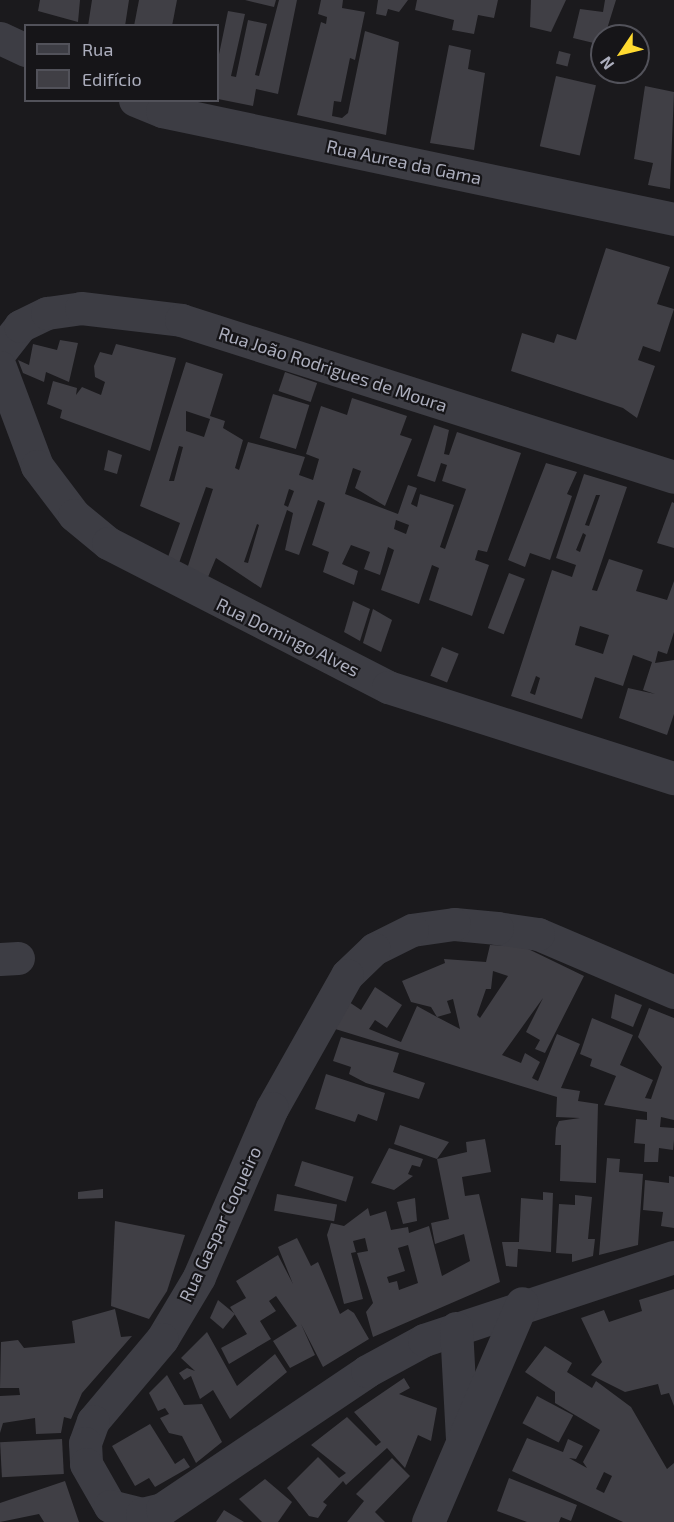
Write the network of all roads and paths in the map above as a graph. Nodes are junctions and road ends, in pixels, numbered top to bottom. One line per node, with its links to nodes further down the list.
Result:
1 (0, 38): 2 (street)
2 (24, 49)
3 (140, 102): 4 (street, Rua Aurea da Gama)
4 (674, 219)
5 (0, 352): 7 (street, Rua João Rodrigues de Moura)
6 (0, 368): 8 (street, Rua Domingo Alves)
7 (674, 477)
8 (674, 778)
9 (674, 992): 14 (street, Rua Gaspar Coqueiro)
10 (674, 1257): 11 (street, Rua Gaspar Coqueiro)
11 (522, 1304): 12 (street, Rua Gaspar Coqueiro); 13 (street)
12 (456, 1328): 13 (street); 14 (street, Rua Gaspar Coqueiro)
13 (462, 1438): 15 (street)
14 (109, 1514)
15 (428, 1522)

